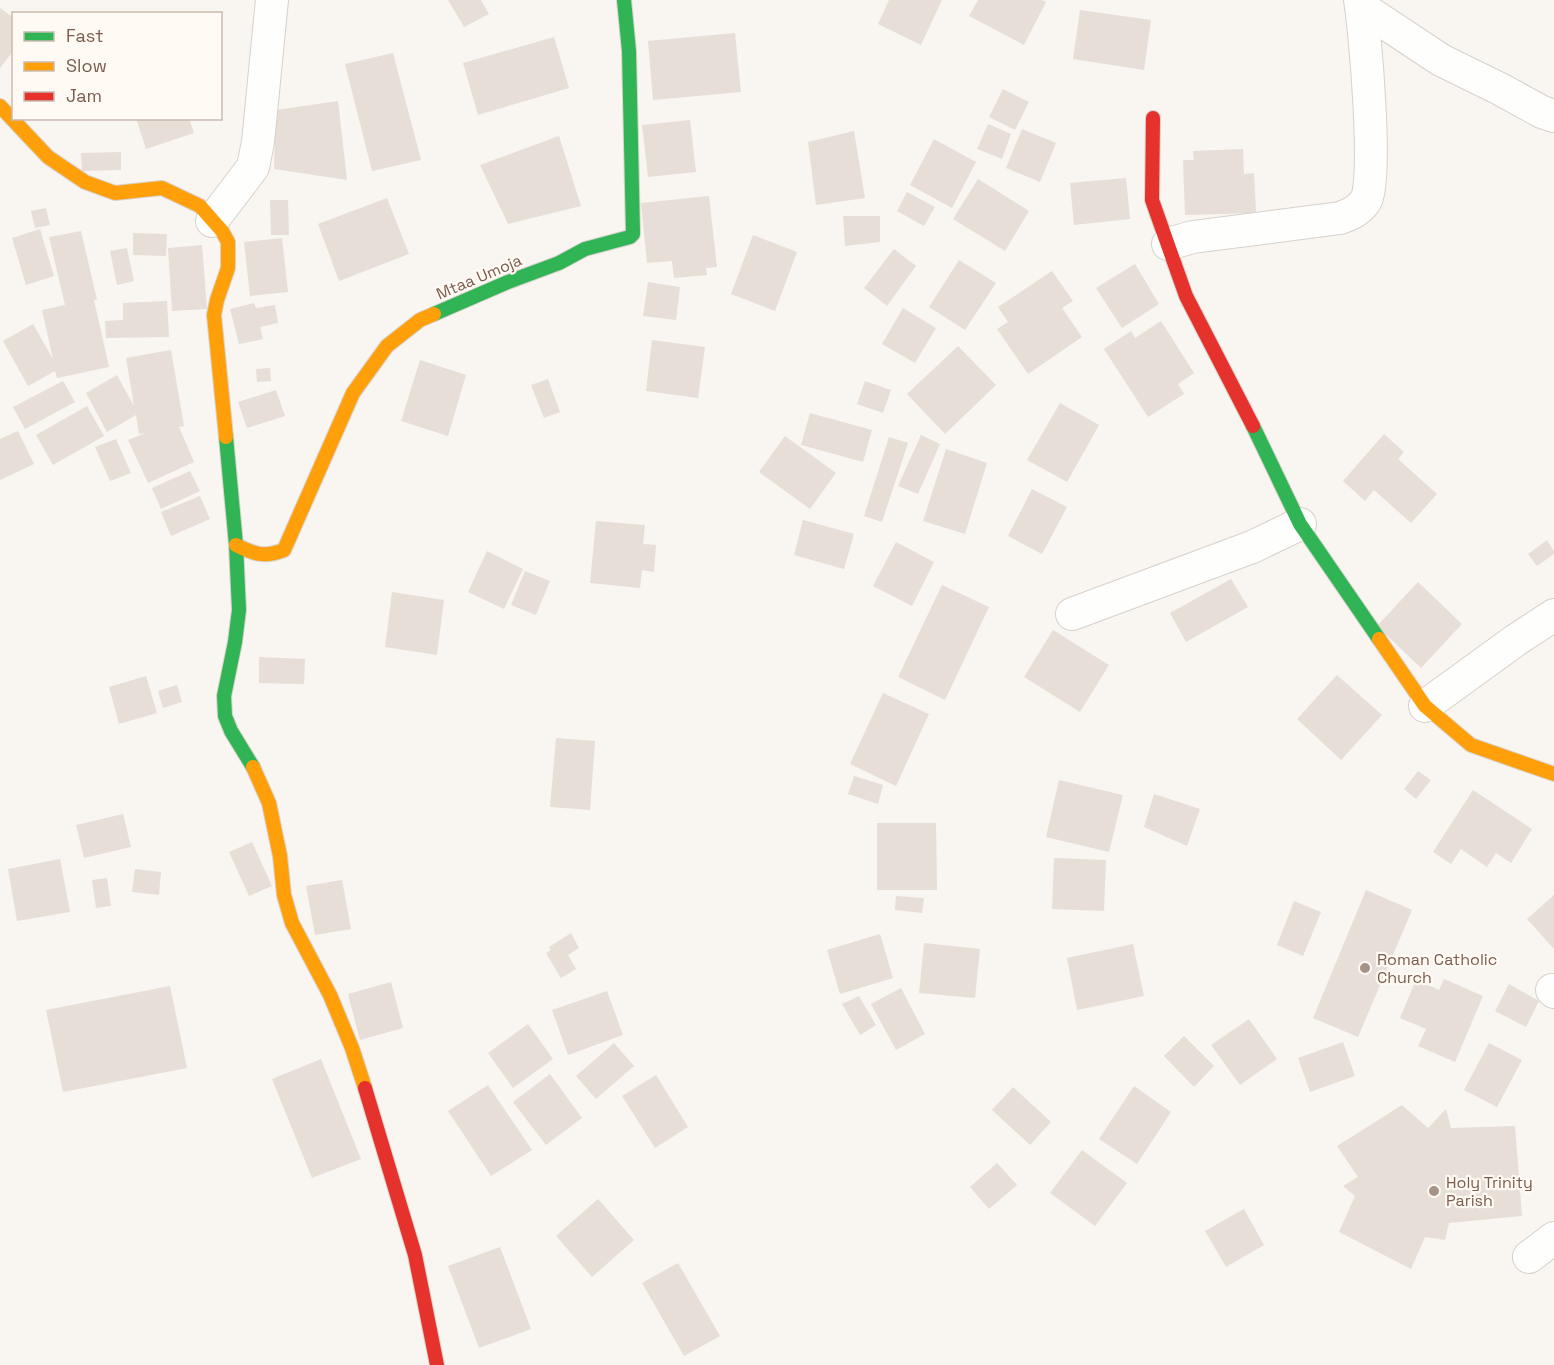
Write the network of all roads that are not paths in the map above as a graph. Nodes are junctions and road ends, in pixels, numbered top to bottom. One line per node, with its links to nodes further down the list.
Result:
1 (272, 0): 9 (street)
2 (624, 0): 12 (street, Mtaa Umoja)
3 (1361, 4): 5 (street); 10 (street)
4 (0, 106): 7 (street)
5 (1554, 116)
6 (1153, 118): 10 (street)
7 (12, 119)
8 (13, 120): 9 (street)
9 (212, 221): 12 (street)
10 (1168, 244): 11 (street)
11 (1300, 524): 13 (street); 15 (street)
12 (236, 545): 19 (street)
13 (1072, 614)
14 (1554, 615): 15 (street)
15 (1425, 706): 16 (street)
16 (1554, 774)
17 (1554, 1238): 18 (street)
18 (1529, 1257)
19 (437, 1365)

